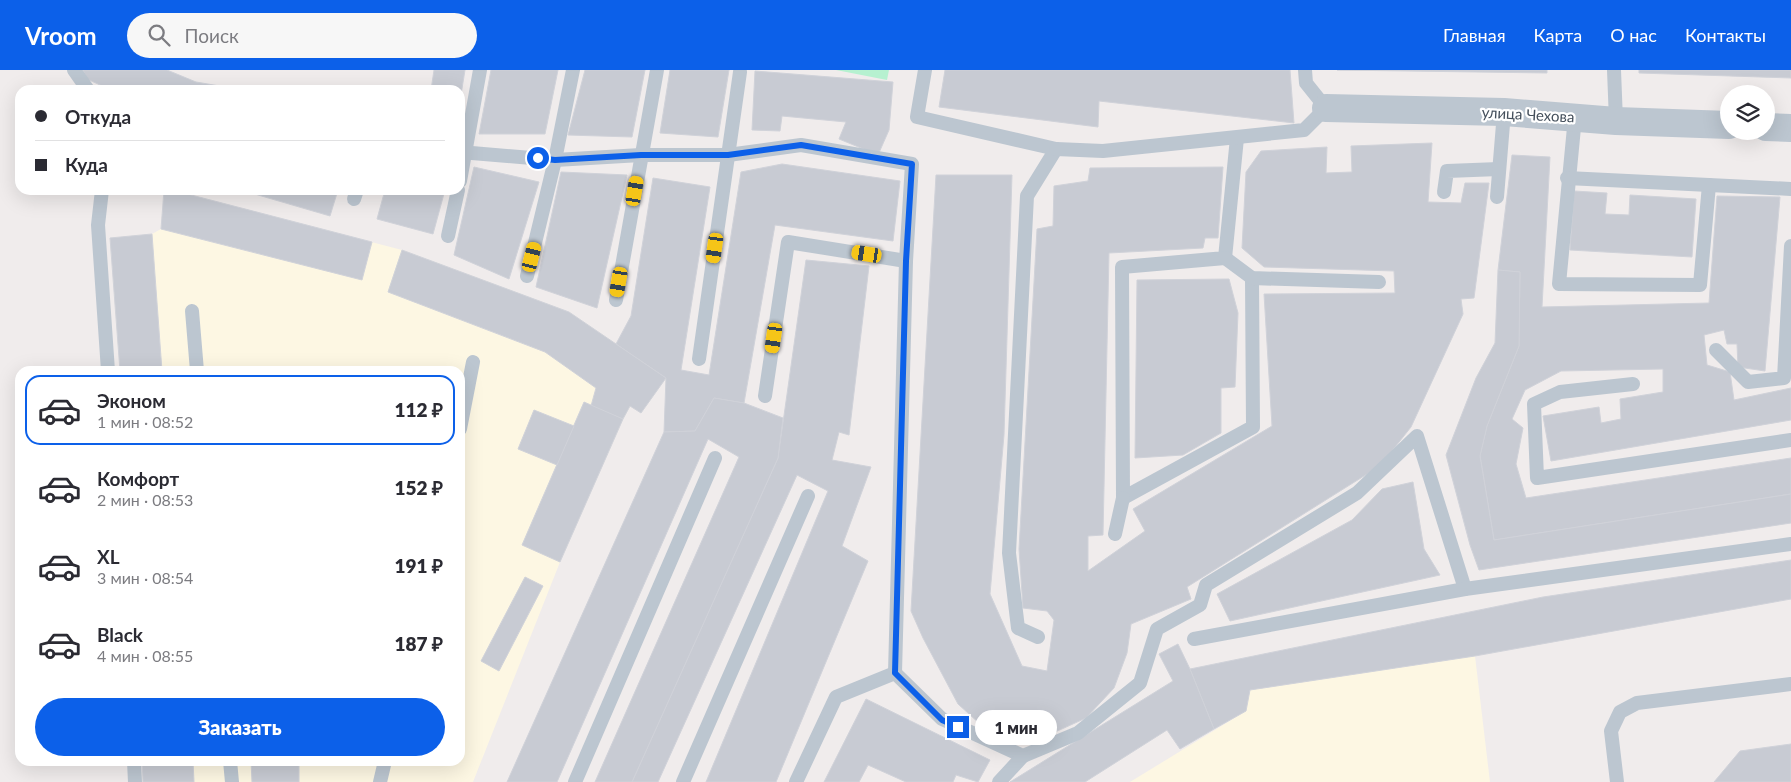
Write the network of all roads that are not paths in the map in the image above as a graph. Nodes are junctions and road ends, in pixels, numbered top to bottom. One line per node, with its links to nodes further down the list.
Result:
1 (74, 70): 9 (lane)
2 (480, 70): 18 (lane)
3 (573, 70): 23 (lane)
4 (657, 70): 21 (lane)
5 (925, 70): 19 (lane)
6 (1305, 70): 10 (lane)
7 (1614, 70): 13 (lane)
8 (740, 72): 22 (lane)
9 (84, 85)
10 (1326, 108): 11 (street, улица Чехова); 17 (lane)
11 (1504, 112): 12 (street, улица Чехова); 24 (lane)
12 (1575, 117): 13 (street, улица Чехова); 25 (lane)
13 (1616, 121): 14 (street, улица Чехова)
14 (1720, 125)
15 (1775, 127): 16 (street)
16 (1791, 128)
17 (1238, 138): 19 (lane); 34 (lane)
18 (465, 142)
19 (1056, 149): 56 (lane)
20 (465, 152): 23 (lane)
21 (641, 155): 22 (lane); 23 (lane); 39 (lane)
22 (728, 155): 35 (lane); 42 (lane)
23 (555, 160): 36 (lane)
24 (1499, 169): 28 (lane); 31 (lane)
25 (1568, 178): 26 (lane); 26 (lane)
26 (1709, 185): 27 (lane)
27 (1791, 189)
28 (1444, 192)
29 (101, 195): 44 (lane)
30 (457, 195): 32 (lane)
31 (1497, 197)
32 (448, 236)
33 (1791, 246): 41 (lane)
34 (1225, 258): 37 (lane); 52 (lane)
35 (906, 261): 47 (lane); 58 (lane)
36 (527, 276)
37 (1252, 278): 38 (lane); 52 (lane)
38 (1379, 282)
39 (616, 300)
40 (192, 311): 45 (lane)
41 (1716, 350)
42 (699, 359)
43 (472, 362): 48 (lane)
44 (108, 366)
45 (197, 366)
46 (1633, 384): 49 (lane)
47 (765, 396)
48 (465, 402)
49 (1791, 440)
50 (715, 458): 67 (lane)
51 (808, 496): 68 (lane)
52 (1123, 498): 53 (lane)
53 (1114, 534)
54 (1791, 544): 55 (lane)
55 (1465, 589): 57 (lane); 60 (lane)
56 (1038, 637)
57 (1194, 639)
58 (895, 673): 60 (lane); 69 (lane)
59 (1791, 684): 71 (lane)
60 (1023, 756): 70 (lane)
61 (134, 766): 64 (lane)
62 (230, 766): 65 (lane)
63 (384, 766): 66 (lane)
64 (135, 782)
65 (232, 782)
66 (380, 782)
67 (575, 782)
68 (683, 782)
69 (796, 782)
70 (999, 782)
71 (1617, 782)

